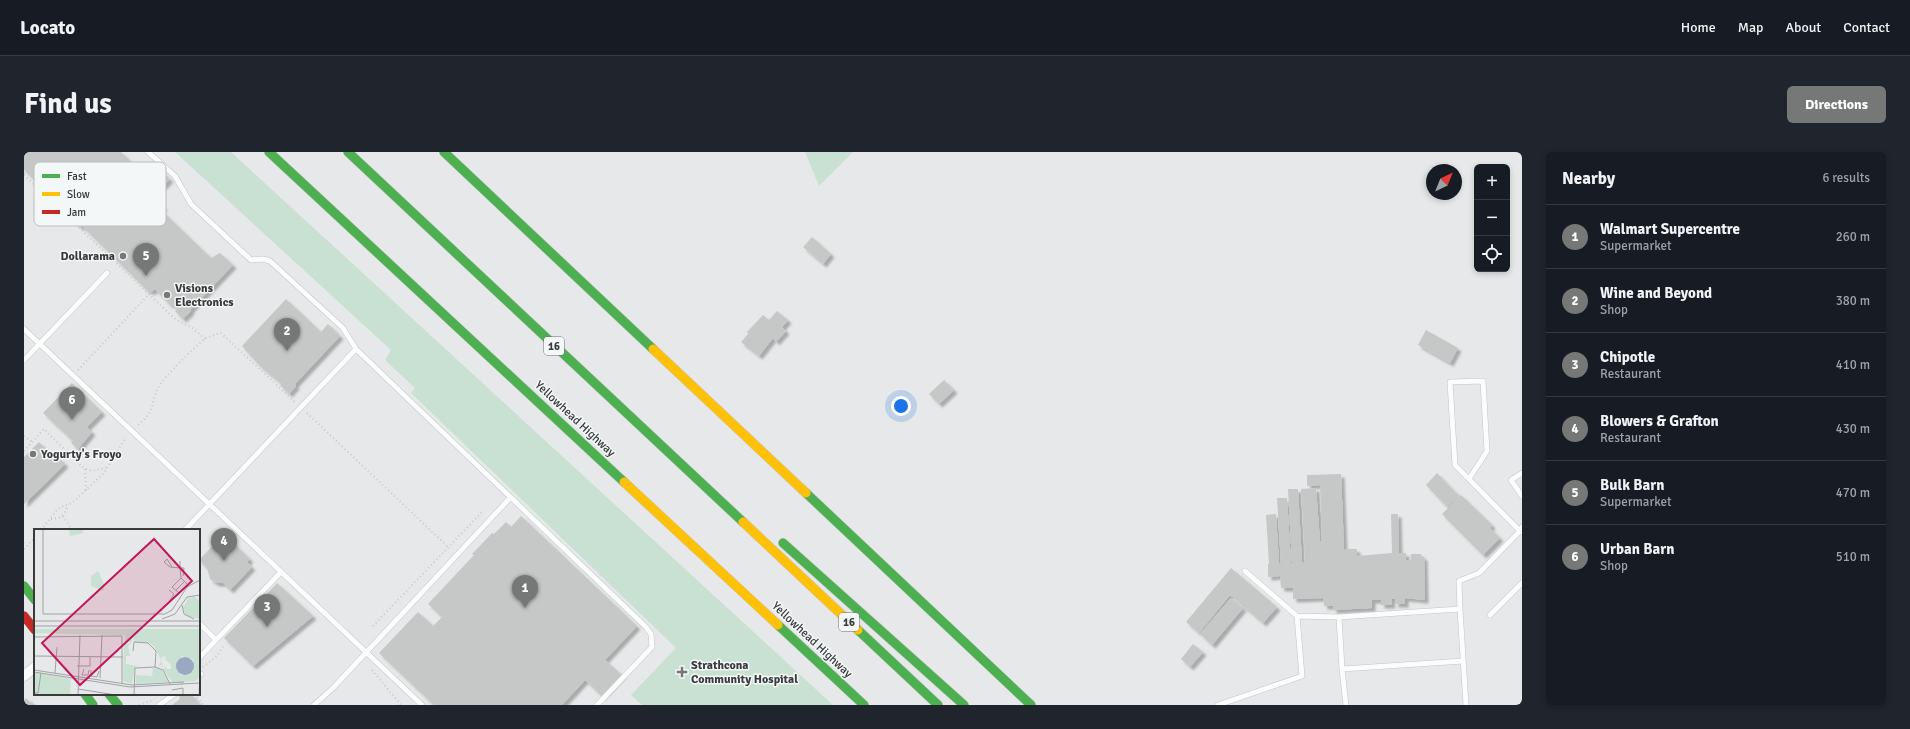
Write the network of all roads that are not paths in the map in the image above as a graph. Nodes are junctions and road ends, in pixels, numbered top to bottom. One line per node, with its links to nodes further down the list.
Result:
1 (148, 152): 5 (lane)
2 (269, 152): 50 (main road, Yellowhead Highway)
3 (348, 152): 12 (main road, 16)
4 (444, 152): 53 (main road)
5 (159, 162)
6 (166, 168): 10 (lane)
7 (107, 273): 9 (lane)
8 (24, 329): 9 (lane)
9 (40, 344): 11 (lane); 18 (lane)
10 (356, 349): 17 (lane); 18 (lane)
11 (24, 360)
12 (601, 390): 13 (main road); 51 (main road, 16)
13 (688, 458)
14 (1522, 473): 16 (lane)
15 (1469, 479): 15 (lane); 20 (lane)
16 (1522, 496)
17 (510, 498): 35 (lane); 49 (lane)
18 (209, 504): 19 (lane); 23 (lane)
19 (186, 529)
20 (1521, 530): 27 (lane)
21 (776, 536): 52 (main road)
22 (1245, 571): 30 (lane)
23 (281, 572): 34 (lane); 35 (lane)
24 (1522, 583): 28 (lane)
25 (24, 586): 26 (main road)
26 (34, 599)
27 (1460, 609): 31 (lane); 37 (lane)
28 (1490, 614)
29 (24, 616): 33 (main road)
30 (1297, 616): 31 (lane); 54 (lane)
31 (1339, 617): 39 (lane)
32 (200, 624): 34 (lane)
33 (34, 629)
34 (216, 640): 36 (lane)
35 (366, 652): 47 (lane); 48 (lane)
36 (200, 657)
37 (1463, 661): 39 (lane); 56 (lane)
38 (34, 668): 40 (street)
39 (1342, 669): 55 (lane)
40 (24, 676)
41 (86, 695): 44 (main road)
42 (110, 695): 45 (main road)
43 (174, 695): 46 (lane)
44 (93, 705)
45 (118, 705)
46 (159, 705)
47 (314, 705)
48 (422, 705)
49 (596, 705)
50 (864, 705)
51 (938, 705)
52 (964, 705)
53 (1032, 705)
54 (1218, 705)
55 (1346, 705)
56 (1466, 705)

